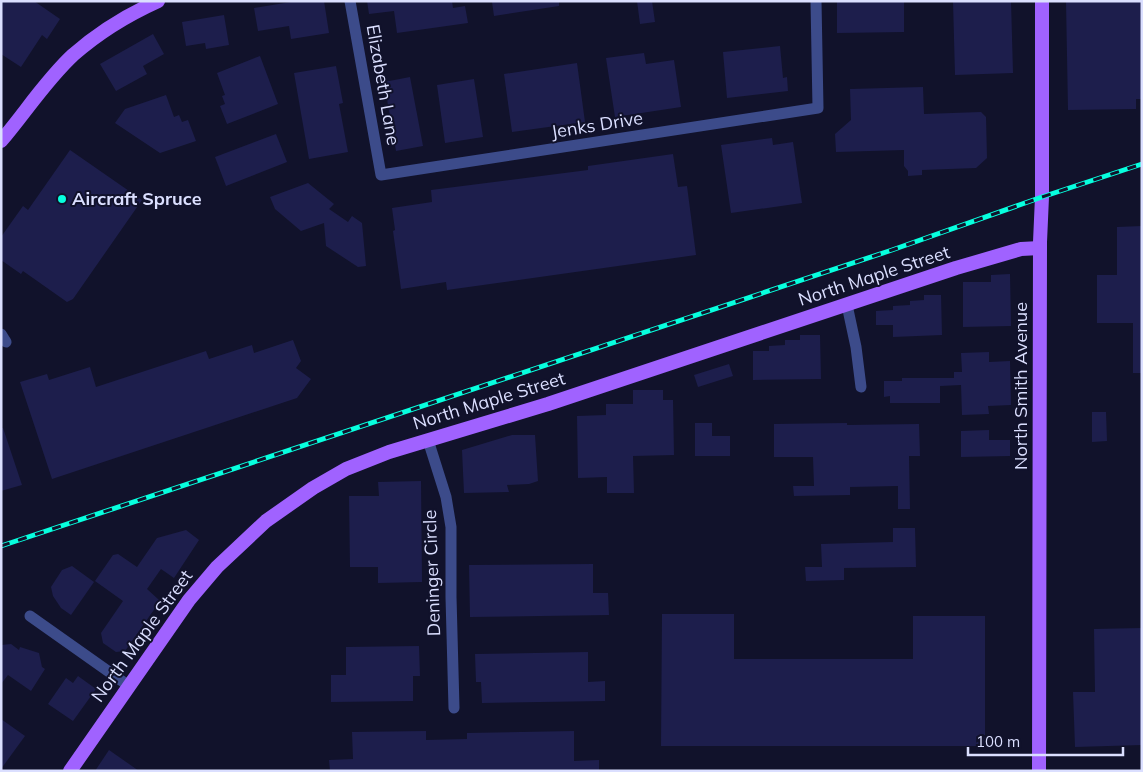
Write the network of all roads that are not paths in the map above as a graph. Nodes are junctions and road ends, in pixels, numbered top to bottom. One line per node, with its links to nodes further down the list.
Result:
1 (158, 1): 5 (main road)
2 (350, 1): 6 (street, Elizabeth Lane)
3 (816, 1): 6 (street, Jenks Drive)
4 (1042, 1): 7 (main road, North Smith Avenue)
5 (1, 141)
6 (381, 175)
7 (1040, 248): 8 (main road, North Maple Street); 15 (main road, North Smith Avenue)
8 (847, 305): 9 (street); 10 (main road, North Maple Street)
9 (861, 387)
10 (428, 440): 12 (main road, North Maple Street); 13 (street, Deninger Circle)
11 (30, 616): 12 (street)
12 (129, 686): 14 (main road, North Maple Street)
13 (454, 708)
14 (70, 771)
15 (1039, 771)

